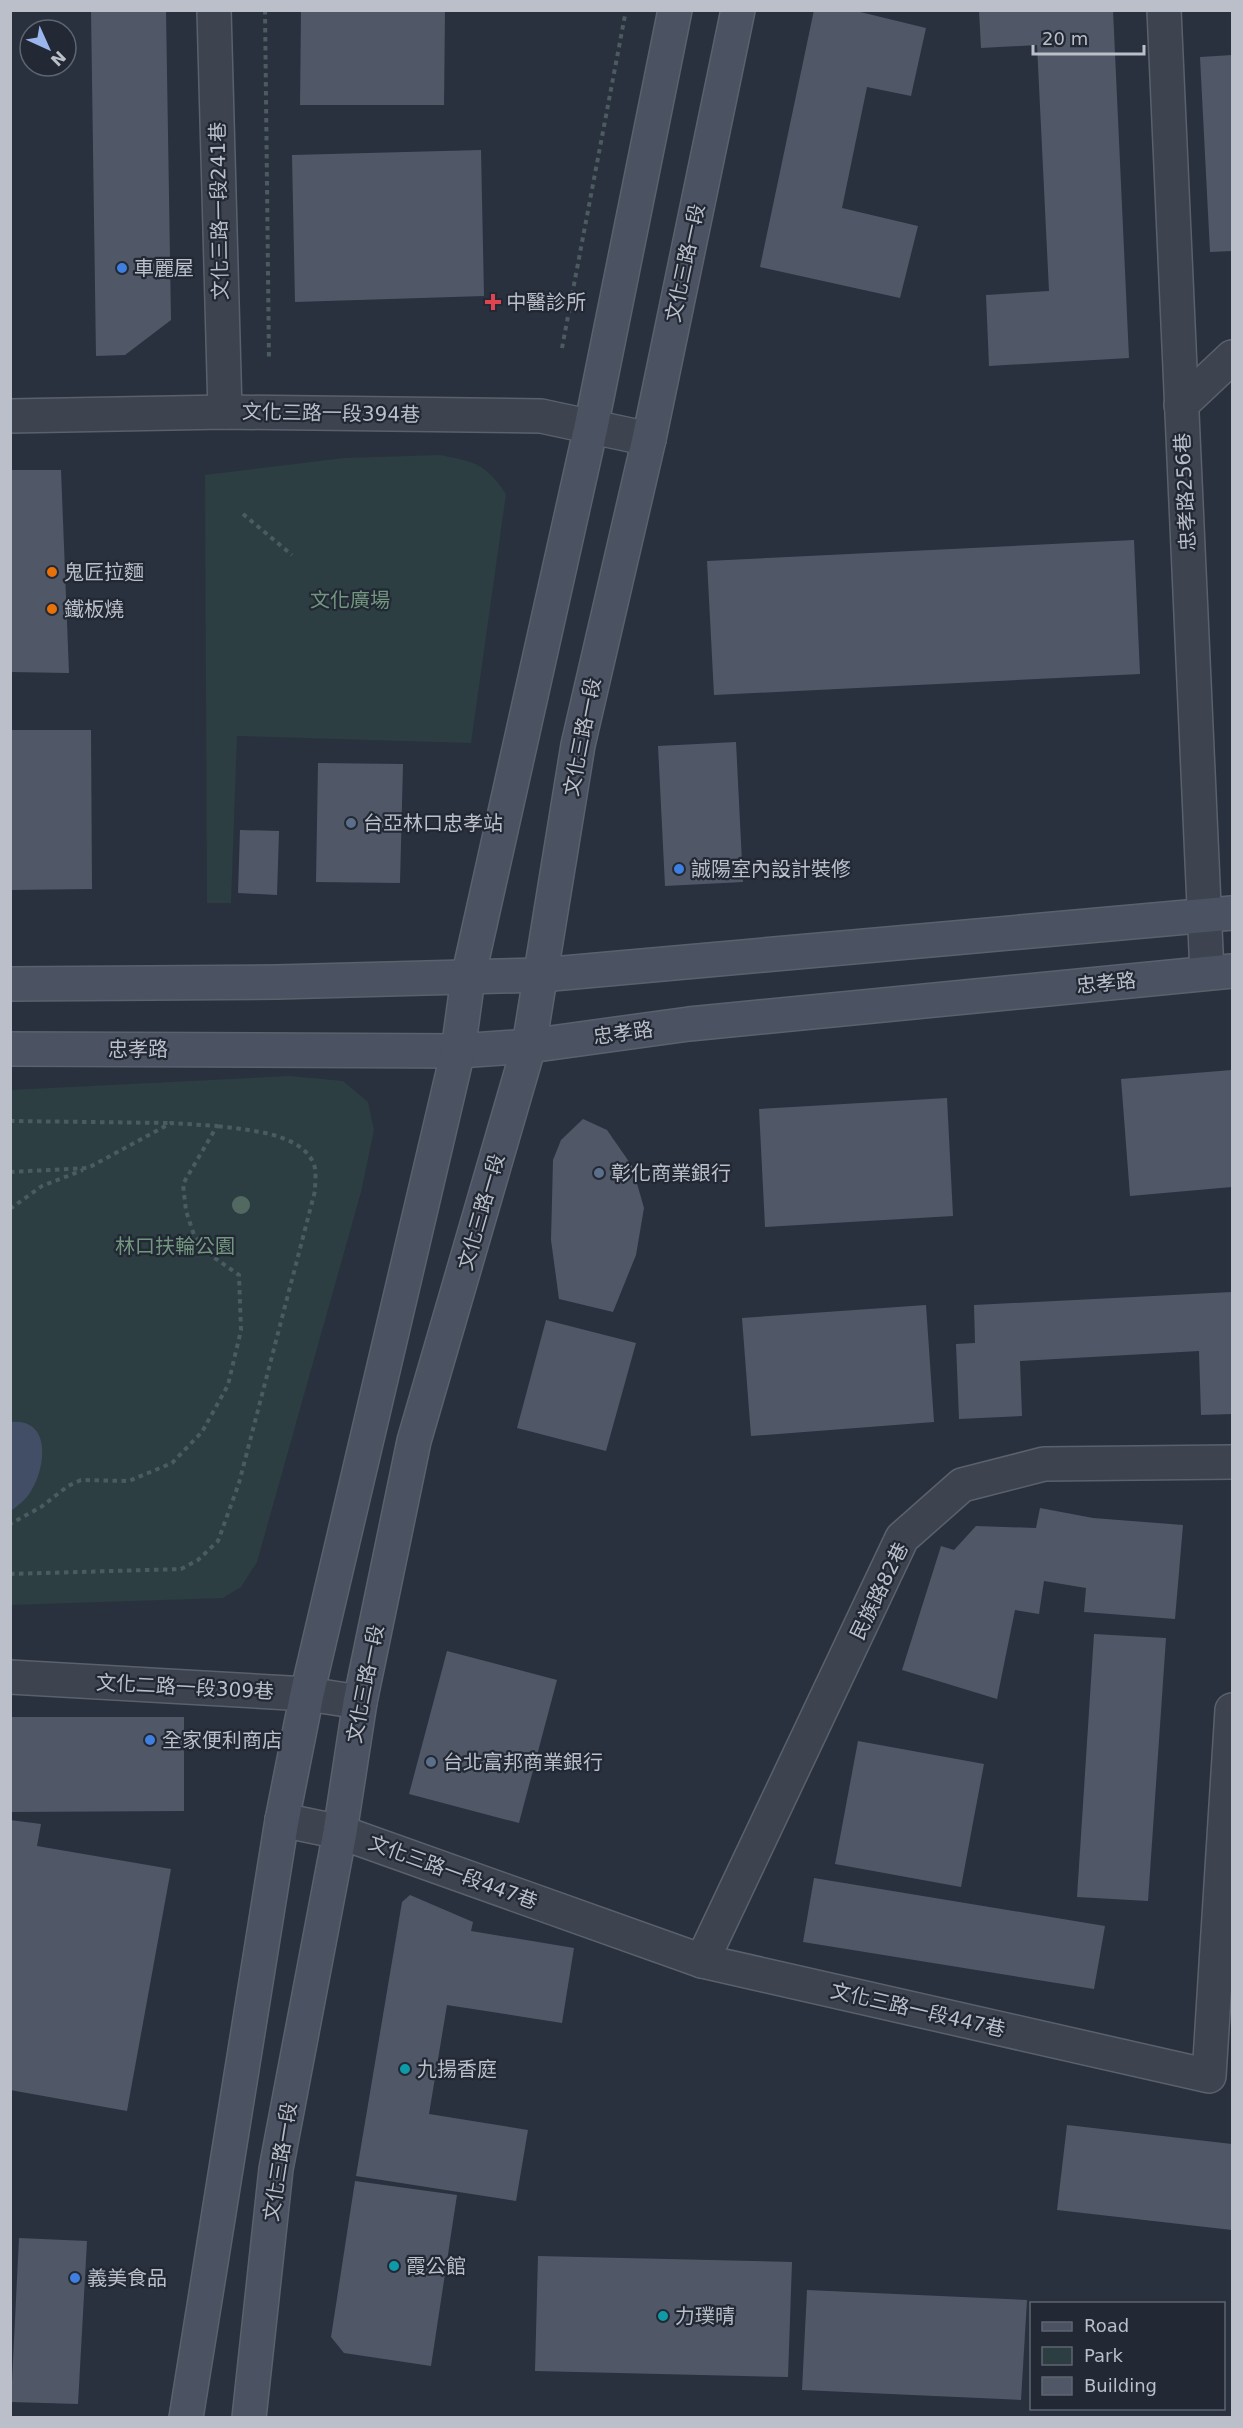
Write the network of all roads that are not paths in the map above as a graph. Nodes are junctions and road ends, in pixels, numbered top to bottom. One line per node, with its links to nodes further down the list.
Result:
1 (214, 10): 7 (street, 文化三路一段241巷)
2 (675, 10): 9 (street)
3 (738, 10): 10 (street, 文化三路一段)
4 (1164, 10): 6 (street, 忠孝路256巷)
5 (1233, 357): 6 (street)
6 (1182, 405): 11 (street, 忠孝路256巷)
7 (225, 412): 8 (street, 文化三路一段394巷); 9 (street, 文化三路一段394巷)
8 (10, 416)
9 (591, 428): 10 (street, 文化三路一段394巷); 14 (street)
10 (649, 439): 13 (street, 文化三路一段)
11 (1218, 913): 12 (street, 忠孝路256巷); 13 (street)
12 (1220, 972): 16 (street, 忠孝路)
13 (541, 975): 14 (street); 16 (street, 文化三路一段)
14 (468, 978): 15 (street); 18 (street)
15 (10, 984)
16 (529, 1046): 18 (street, 忠孝路); 22 (street, 文化三路一段)
17 (10, 1049): 18 (street, 忠孝路)
18 (458, 1051): 21 (street)
19 (1233, 1461): 26 (street, 民族路82巷)
20 (10, 1677): 21 (street, 文化二路一段309巷)
21 (307, 1694): 22 (street, 文化二路一段309巷); 24 (street)
22 (360, 1702): 25 (street, 文化三路一段)
23 (1233, 1710): 26 (street, 文化三路一段447巷)
24 (282, 1820): 25 (street, 文化三路一段447巷); 27 (street)
25 (340, 1832): 26 (street, 文化三路一段447巷); 28 (street, 文化三路一段)
26 (702, 1961)
27 (186, 2418)
28 (249, 2418)

